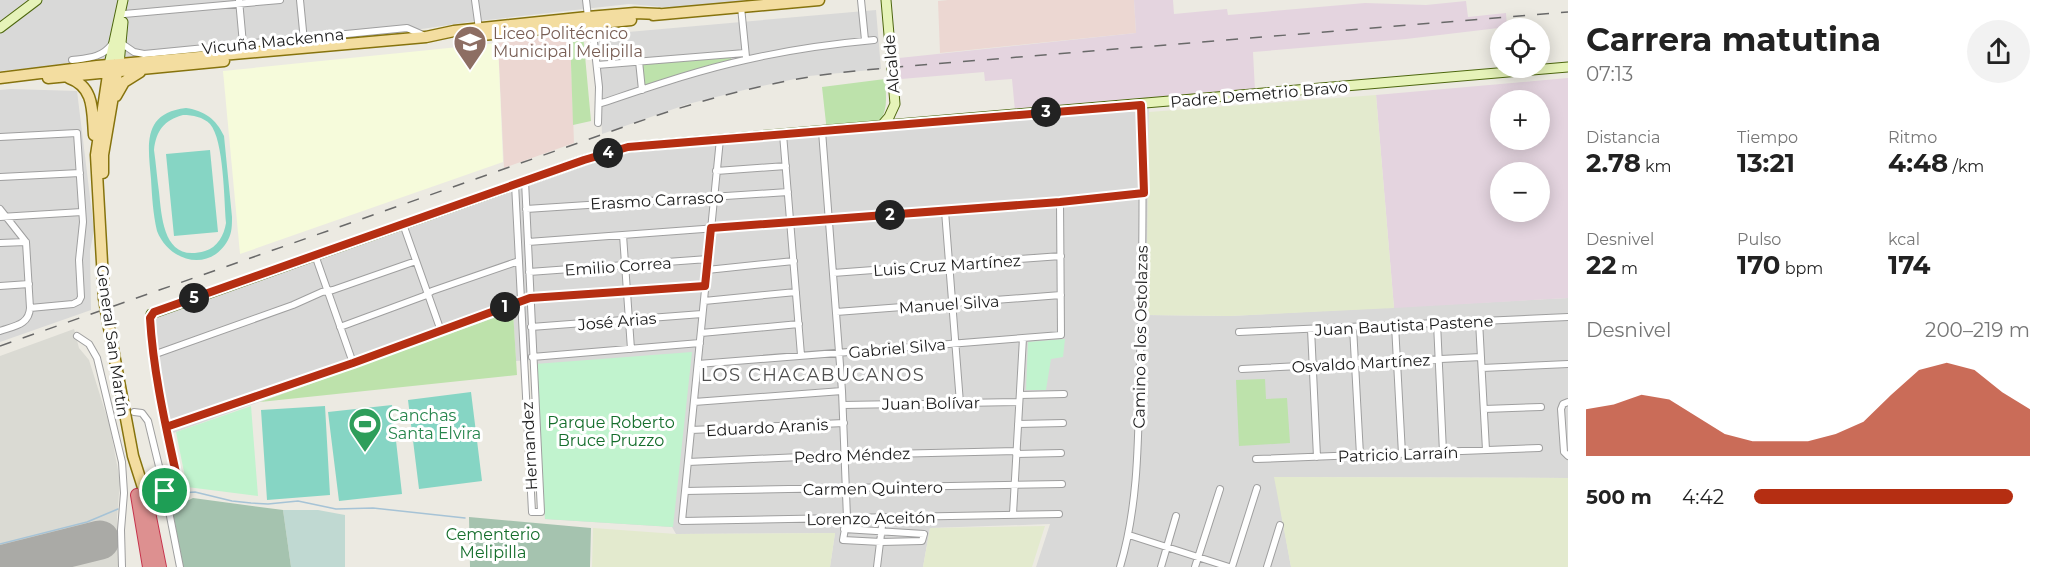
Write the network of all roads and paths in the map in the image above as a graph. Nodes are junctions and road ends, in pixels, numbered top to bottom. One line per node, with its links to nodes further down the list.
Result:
1 (37, 0): 15 (street)
2 (123, 0): 13 (street, General San Martín); 20 (street, General San Martín)
3 (280, 0): 10 (street)
4 (300, 0): 21 (street)
5 (475, 0): 16 (street)
6 (586, 0): 14 (street)
7 (819, 0): 11 (main road, Vicuña Mackenna)
8 (861, 0): 18 (street)
9 (888, 0): 39 (street, Alcalde); 40 (street, Alcalde)
10 (239, 2): 13 (street); 22 (street)
11 (775, 2): 12 (main road, Vicuña Mackenna)
12 (741, 7): 14 (main road, Vicuña Mackenna); 24 (street)
13 (124, 15): 20 (street, General San Martín)
14 (590, 20): 16 (main road, Vicuña Mackenna); 27 (street)
15 (0, 28)
16 (479, 32): 17 (main road, Vicuña Mackenna)
17 (432, 36): 21 (main road, Vicuña Mackenna); 21 (street, Vicuña Mackenna)
18 (865, 40): 19 (street); 24 (street)
19 (873, 40)
20 (117, 42): 22 (street, Vicuña Mackenna); 25 (street); 29 (street, General San Martín)
21 (304, 43): 22 (street, Vicuña Mackenna); 23 (main road, Vicuña Mackenna)
22 (243, 44)
23 (259, 53): 29 (main road, Vicuña Mackenna); 30 (main road, Vicuña Mackenna)
24 (746, 56): 26 (street); 34 (street)
25 (72, 60)
26 (639, 62): 27 (street); 34 (street)
27 (597, 65): 35 (street)
28 (1568, 67): 36 (street, Padre Demetrio Bravo)
29 (113, 69): 30 (main road, Vicuña Mackenna); 31 (main road, Vicuña Mackenna); 32 (main road, Vicuña Mackenna); 37 (main road, General San Martín); 45 (main road, General San Martín)
30 (144, 70): 37 (main road)
31 (66, 77): 33 (main road, Vicuña Mackenna); 45 (main road)
32 (0, 78)
33 (0, 84)
34 (642, 90): 35 (street)
35 (599, 104): 38 (street)
36 (1141, 105): 39 (street, Padre Demetrio Bravo); 53 (street, Camino a los Ostolazas)
37 (111, 111): 63 (main road, General San Martín)
38 (598, 123)
39 (902, 124): 40 (street, Padre Demetrio Bravo)
40 (882, 125): 41 (street, Padre Demetrio Bravo)
41 (822, 131): 42 (street, Padre Demetrio Bravo); 61 (street)
42 (783, 134): 44 (street, Padre Demetrio Bravo); 46 (street)
43 (0, 137): 48 (street)
44 (720, 139): 47 (street); 50 (street, Padre Demetrio Bravo)
45 (96, 155): 63 (main road, General San Martín)
46 (786, 166): 47 (street); 52 (street)
47 (716, 171): 54 (street)
48 (80, 172): 49 (street); 59 (street)
49 (0, 177)
50 (525, 181): 51 (street, Padre Demetrio Bravo); 57 (street, Hernandez)
51 (515, 184): 64 (street, Padre Demetrio Bravo); 74 (street, Hernandez)
52 (788, 192): 54 (street, Erasmo Carrasco); 62 (street)
53 (1144, 193): 55 (street); 178 (street, Camino a los Ostolazas)
54 (714, 196): 57 (street, Erasmo Carrasco); 65 (street)
55 (1060, 202): 58 (street); 71 (street)
56 (0, 209): 60 (street)
57 (526, 209): 67 (street, Hernandez)
58 (945, 211): 61 (street); 76 (street)
59 (82, 212): 60 (street); 93 (street)
60 (3, 217): 69 (street)
61 (829, 220): 62 (street); 80 (street)
62 (790, 223): 65 (street); 75 (street)
63 (100, 224): 169 (main road, General San Martín, bridge)
64 (403, 224): 70 (street, Padre Demetrio Bravo); 73 (street)
65 (711, 228): 66 (street); 72 (street)
66 (623, 235): 67 (street); 77 (street)
67 (528, 242): 79 (street, Hernandez)
68 (0, 243): 69 (street)
69 (26, 243): 81 (street)
70 (315, 255): 84 (street); 95 (street, Padre Demetrio Bravo)
71 (1061, 256): 76 (street, Luis Cruz Martínez); 88 (street)
72 (708, 259): 77 (street, Emilio Correa); 78 (street)
73 (416, 261): 84 (street); 87 (street)
74 (519, 261): 87 (street); 90 (street, Hernandez)
75 (794, 261): 78 (street); 86 (street)
76 (949, 264): 80 (street, Luis Cruz Martínez); 92 (street)
77 (626, 265): 79 (street, Emilio Correa); 85 (street)
78 (707, 270): 83 (street)
79 (529, 272): 89 (street, Hernandez)
80 (833, 273): 94 (street)
81 (28, 284): 82 (street); 93 (street)
82 (0, 286)
83 (705, 286): 85 (street); 91 (street)
84 (328, 291): 103 (street); 117 (street)
85 (627, 292): 89 (street); 98 (street)
86 (796, 292): 91 (street); 101 (street)
87 (428, 294): 103 (street); 107 (street)
88 (1061, 295): 92 (street, Manuel Silva); 112 (street, Gabriel Silva)
89 (530, 298): 90 (street); 104 (street, Hernandez)
90 (521, 301): 107 (street); 119 (street, Hernandez)
91 (704, 301): 96 (street)
92 (952, 303): 94 (street, Manuel Silva); 114 (street)
93 (30, 308): 108 (street)
94 (836, 312): 116 (street)
95 (151, 314): 117 (street)
96 (702, 314): 98 (street, José Arias); 110 (street)
97 (1568, 317): 99 (street, Juan Bautista Pastene)
98 (629, 320): 104 (street, José Arias); 115 (street)
99 (1479, 321): 100 (street, Juan Bautista Pastene); 120 (street)
100 (1437, 323): 102 (street, Juan Bautista Pastene); 121 (street)
101 (799, 324): 110 (street); 118 (street)
102 (1395, 325): 105 (street, Juan Bautista Pastene); 122 (street)
103 (340, 327): 123 (street)
104 (531, 327): 119 (street, Hernandez)
105 (1353, 327): 106 (street, Juan Bautista Pastene); 124 (street)
106 (1311, 329): 109 (street, Juan Bautista Pastene); 127 (street)
107 (441, 331): 123 (street)
108 (0, 332)
109 (1239, 332)
110 (701, 333): 113 (street)
111 (77, 336): 141 (street)
112 (1023, 338): 114 (street, Gabriel Silva); 132 (street)
113 (700, 343): 115 (street); 125 (street)
114 (955, 343): 116 (street, Gabriel Silva); 134 (street)
115 (631, 349): 119 (street)
116 (840, 352): 118 (street, Gabriel Silva); 130 (street)
117 (153, 355): 145 (street)
118 (801, 356): 125 (street, Gabriel Silva)
119 (532, 357)
120 (1481, 357): 121 (street, Osvaldo Martínez); 128 (street)
121 (1439, 359): 122 (street, Osvaldo Martínez); 149 (street)
122 (1397, 361): 124 (street, Osvaldo Martínez); 152 (street)
123 (353, 363): 145 (street)
124 (1355, 363): 127 (street, Osvaldo Martínez); 154 (street)
125 (698, 364): 133 (street)
126 (1568, 364): 128 (street)
127 (1313, 366): 129 (street, Osvaldo Martínez); 156 (street)
128 (1482, 368): 138 (street)
129 (1242, 369)
130 (842, 391): 133 (street); 136 (street)
131 (1064, 394): 132 (street, Juan Bolívar)
132 (1020, 398): 134 (street, Juan Bolívar); 144 (street)
133 (694, 402): 146 (street)
134 (960, 403): 136 (street, Juan Bolívar)
135 (1566, 403): 155 (street)
136 (843, 405): 142 (street)
137 (1541, 407): 138 (street)
138 (1484, 410): 148 (street)
139 (135, 412): 159 (street)
140 (120, 416): 141 (street)
141 (113, 420): 168 (street)
142 (844, 423): 146 (street, Eduardo Aranis); 153 (street)
143 (1063, 423): 144 (street)
144 (1018, 424): 150 (street)
145 (166, 427): 160 (street)
146 (691, 430): 158 (street)
147 (1539, 448): 148 (street, Patricio Larraín)
148 (1486, 450): 149 (street, Patricio Larraín)
149 (1443, 452): 152 (street, Patricio Larraín)
150 (1016, 453): 151 (street, Pedro Méndez); 153 (street, Pedro Méndez); 162 (street)
151 (1062, 453)
152 (1402, 454): 154 (street, Patricio Larraín)
153 (845, 455): 158 (street, Pedro Méndez); 163 (street)
154 (1360, 455): 156 (street, Patricio Larraín)
155 (1567, 455)
156 (1317, 457): 157 (street, Patricio Larraín)
157 (1256, 459)
158 (688, 462): 167 (street)
159 (160, 474): 160 (street); 166 (street)
160 (176, 474): 166 (street)
161 (1062, 484): 162 (street, Carmen Quintero)
162 (1015, 485): 163 (street, Carmen Quintero); 170 (street)
163 (846, 488): 167 (street, Carmen Quintero); 173 (street)
164 (1257, 488): 190 (street)
165 (1220, 489): 181 (street)
166 (165, 491): 169 (street); 185 (street)
167 (685, 491): 173 (street, Lorenzo Aceitón)
168 (124, 493): 169 (street); 182 (street)
169 (142, 496): 183 (highway); 184 (highway)
170 (1013, 514): 171 (street, Lorenzo Aceitón); 174 (street, Lorenzo Aceitón)
171 (1059, 514)
172 (1176, 516): 180 (street)
173 (847, 518): 174 (street, Lorenzo Aceitón); 176 (street)
174 (883, 518): 177 (street)
175 (1280, 525): 191 (street)
176 (844, 529): 177 (street); 179 (street)
177 (882, 533): 179 (street); 179 (street)
178 (1129, 535): 180 (street); 187 (street, Camino a los Ostolazas)
179 (881, 542): 186 (street)
180 (1167, 547): 181 (street); 188 (street)
181 (1198, 557): 189 (street); 190 (street)
182 (122, 567)
183 (148, 567)
184 (162, 567)
185 (180, 567)
186 (877, 567)
187 (1120, 567)
188 (1161, 567)
189 (1195, 567)
190 (1230, 567)
191 (1267, 567)

